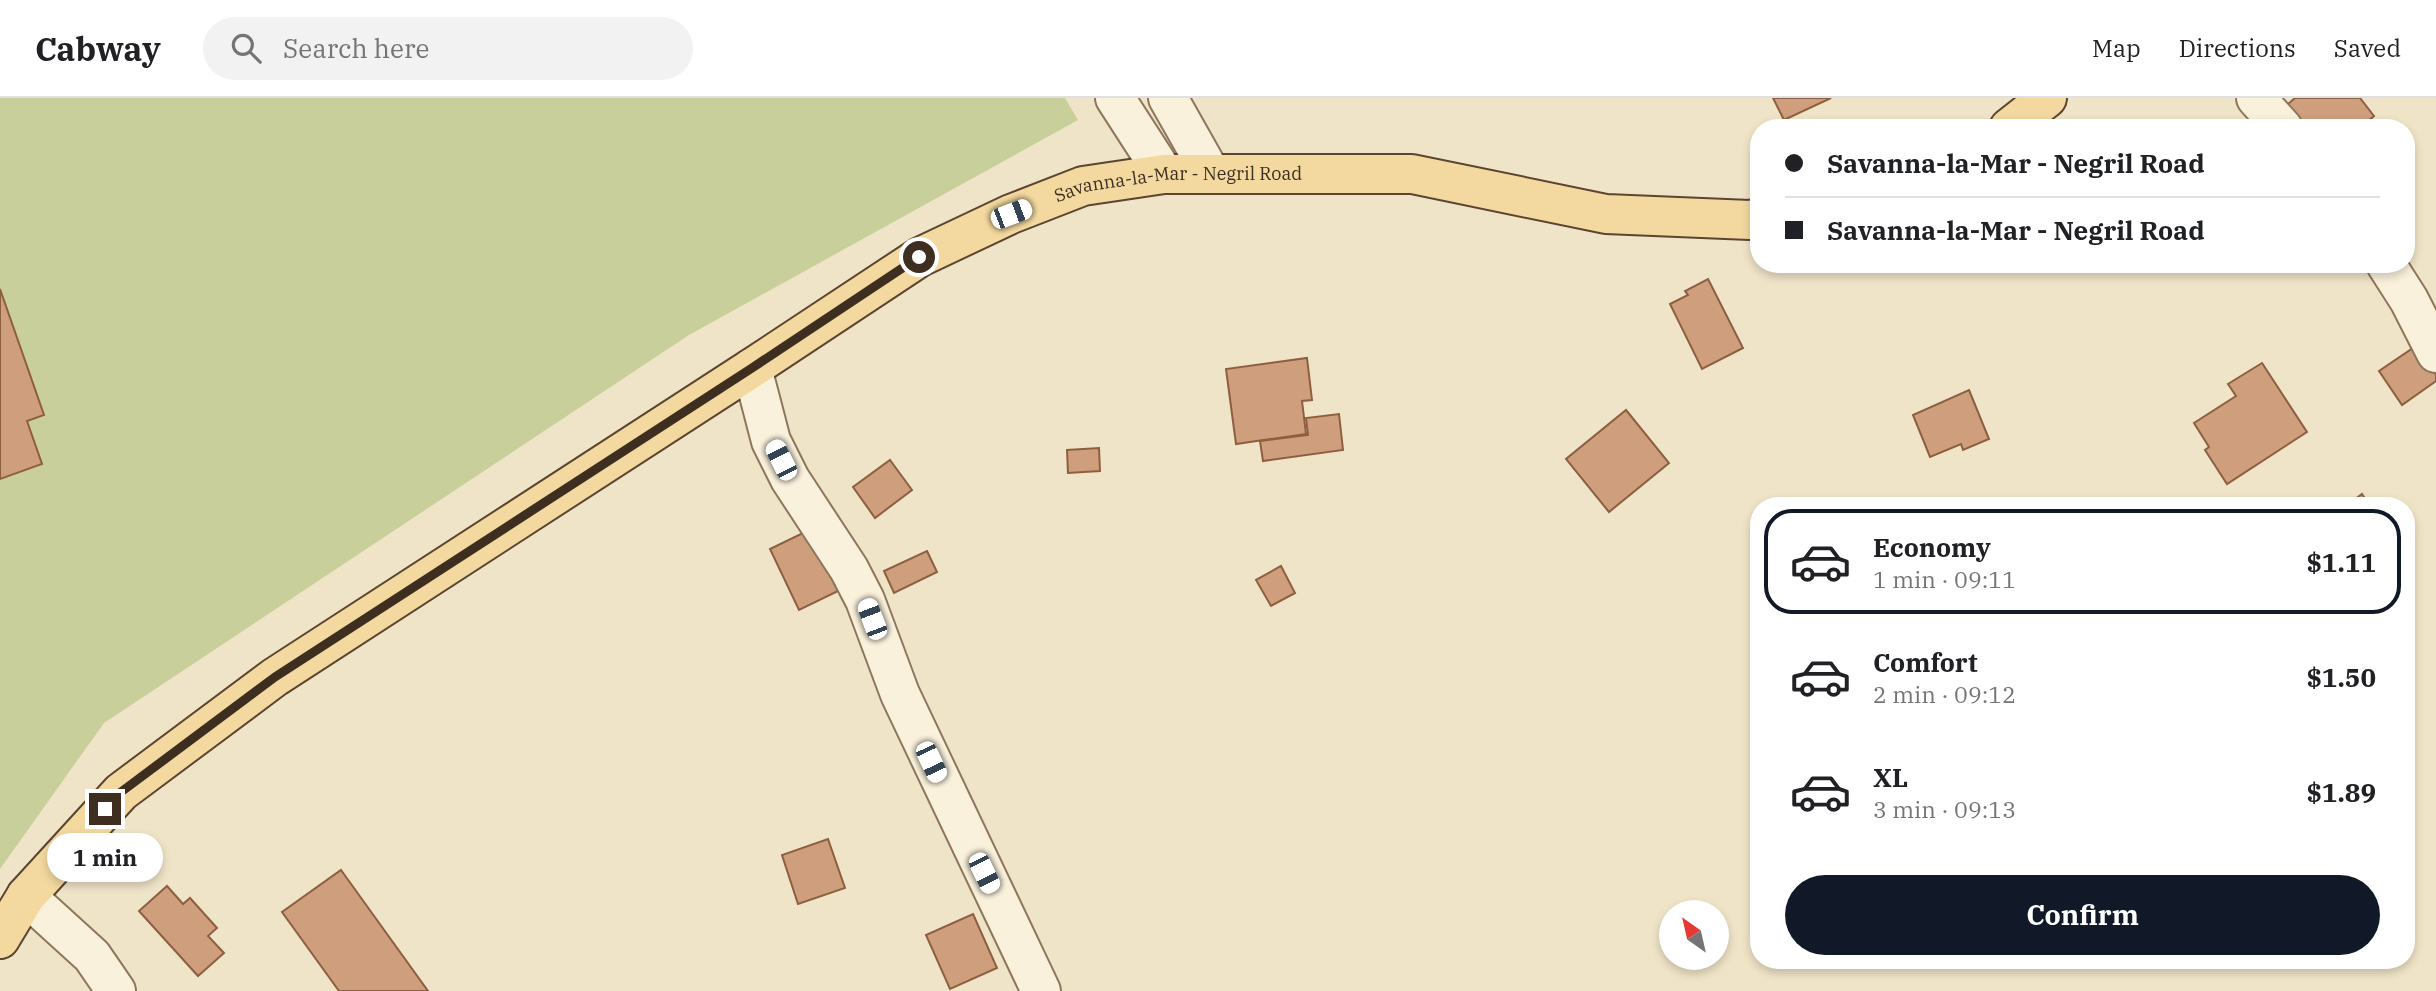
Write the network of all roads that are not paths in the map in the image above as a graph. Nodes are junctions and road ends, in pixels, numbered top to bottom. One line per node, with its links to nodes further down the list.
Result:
1 (1115, 98): 7 (street)
2 (1168, 98): 8 (street)
3 (2046, 98): 5 (main road)
4 (2256, 98): 6 (street)
5 (2021, 119)
6 (2275, 119)
7 (1164, 174): 8 (main road, Savanna-la-Mar - Negril Road); 12 (main road, Savanna-la-Mar - Negril Road)
8 (1210, 174): 9 (main road, Savanna-la-Mar - Negril Road)
9 (1750, 220)
10 (2392, 273): 11 (street)
11 (2436, 353)
12 (752, 368): 13 (main road, Savanna-la-Mar - Negril Road); 16 (street)
13 (26, 896): 14 (main road, Savanna-la-Mar - Negril Road); 15 (street)
14 (0, 939)
15 (116, 991)
16 (1041, 991)

